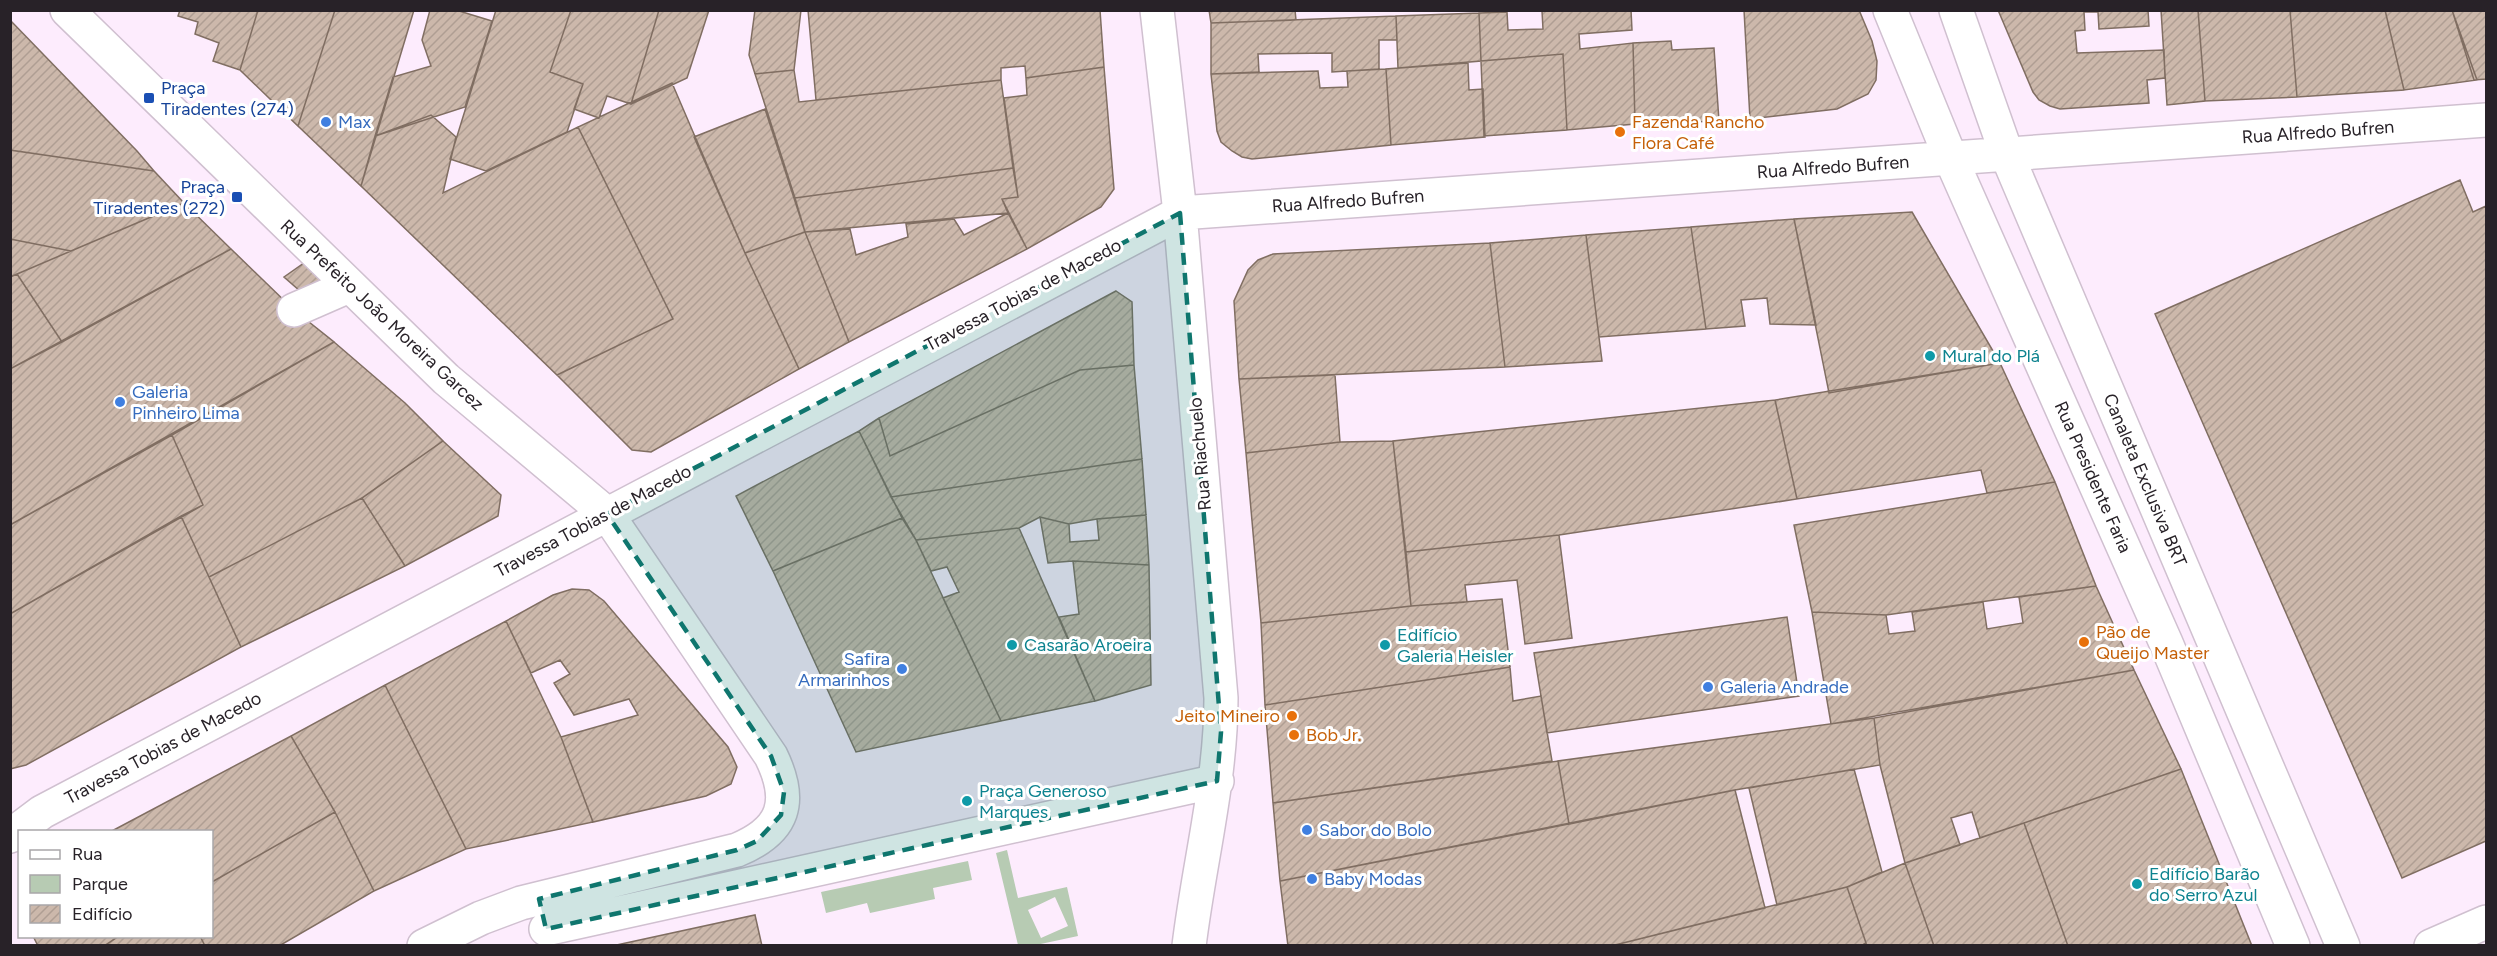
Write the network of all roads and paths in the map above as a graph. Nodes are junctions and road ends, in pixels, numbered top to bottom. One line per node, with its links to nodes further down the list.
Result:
1 (67, 10): 9 (street, Rua Prefeito João Moreira Garcez)
2 (1158, 10): 8 (street, Rua Riachuelo)
3 (1890, 10): 7 (street, Rua Presidente Faria)
4 (1956, 10): 6 (street, Canaleta Exclusiva BRT)
5 (2487, 120): 6 (street, Rua Alfredo Bufren)
6 (2007, 155): 7 (street, Rua Alfredo Bufren); 21 (street, Canaleta Exclusiva BRT)
7 (1951, 159): 8 (street, Rua Alfredo Bufren); 20 (street, Rua Presidente Faria)
8 (1180, 213): 11 (street, Travessa Tobias de Macedo); 12 (street, Rua Riachuelo)
9 (349, 286): 10 (street); 11 (street, Rua Prefeito João Moreira Garcez)
10 (294, 310)
11 (607, 514): 13 (street, Travessa Tobias de Macedo); 16 (street, Rua Prefeito João Moreira Garcez)
12 (1217, 781): 14 (street, Rua Riachuelo); 16 (street)
13 (10, 836)
14 (1195, 897): 18 (street, Rua Riachuelo); 19 (street, Rua Riachuelo)
15 (2487, 922): 22 (street)
16 (545, 925): 17 (street)
17 (424, 945)
18 (1189, 945)
19 (1207, 945)
20 (2293, 945)
21 (2343, 945)
22 (2431, 945)

